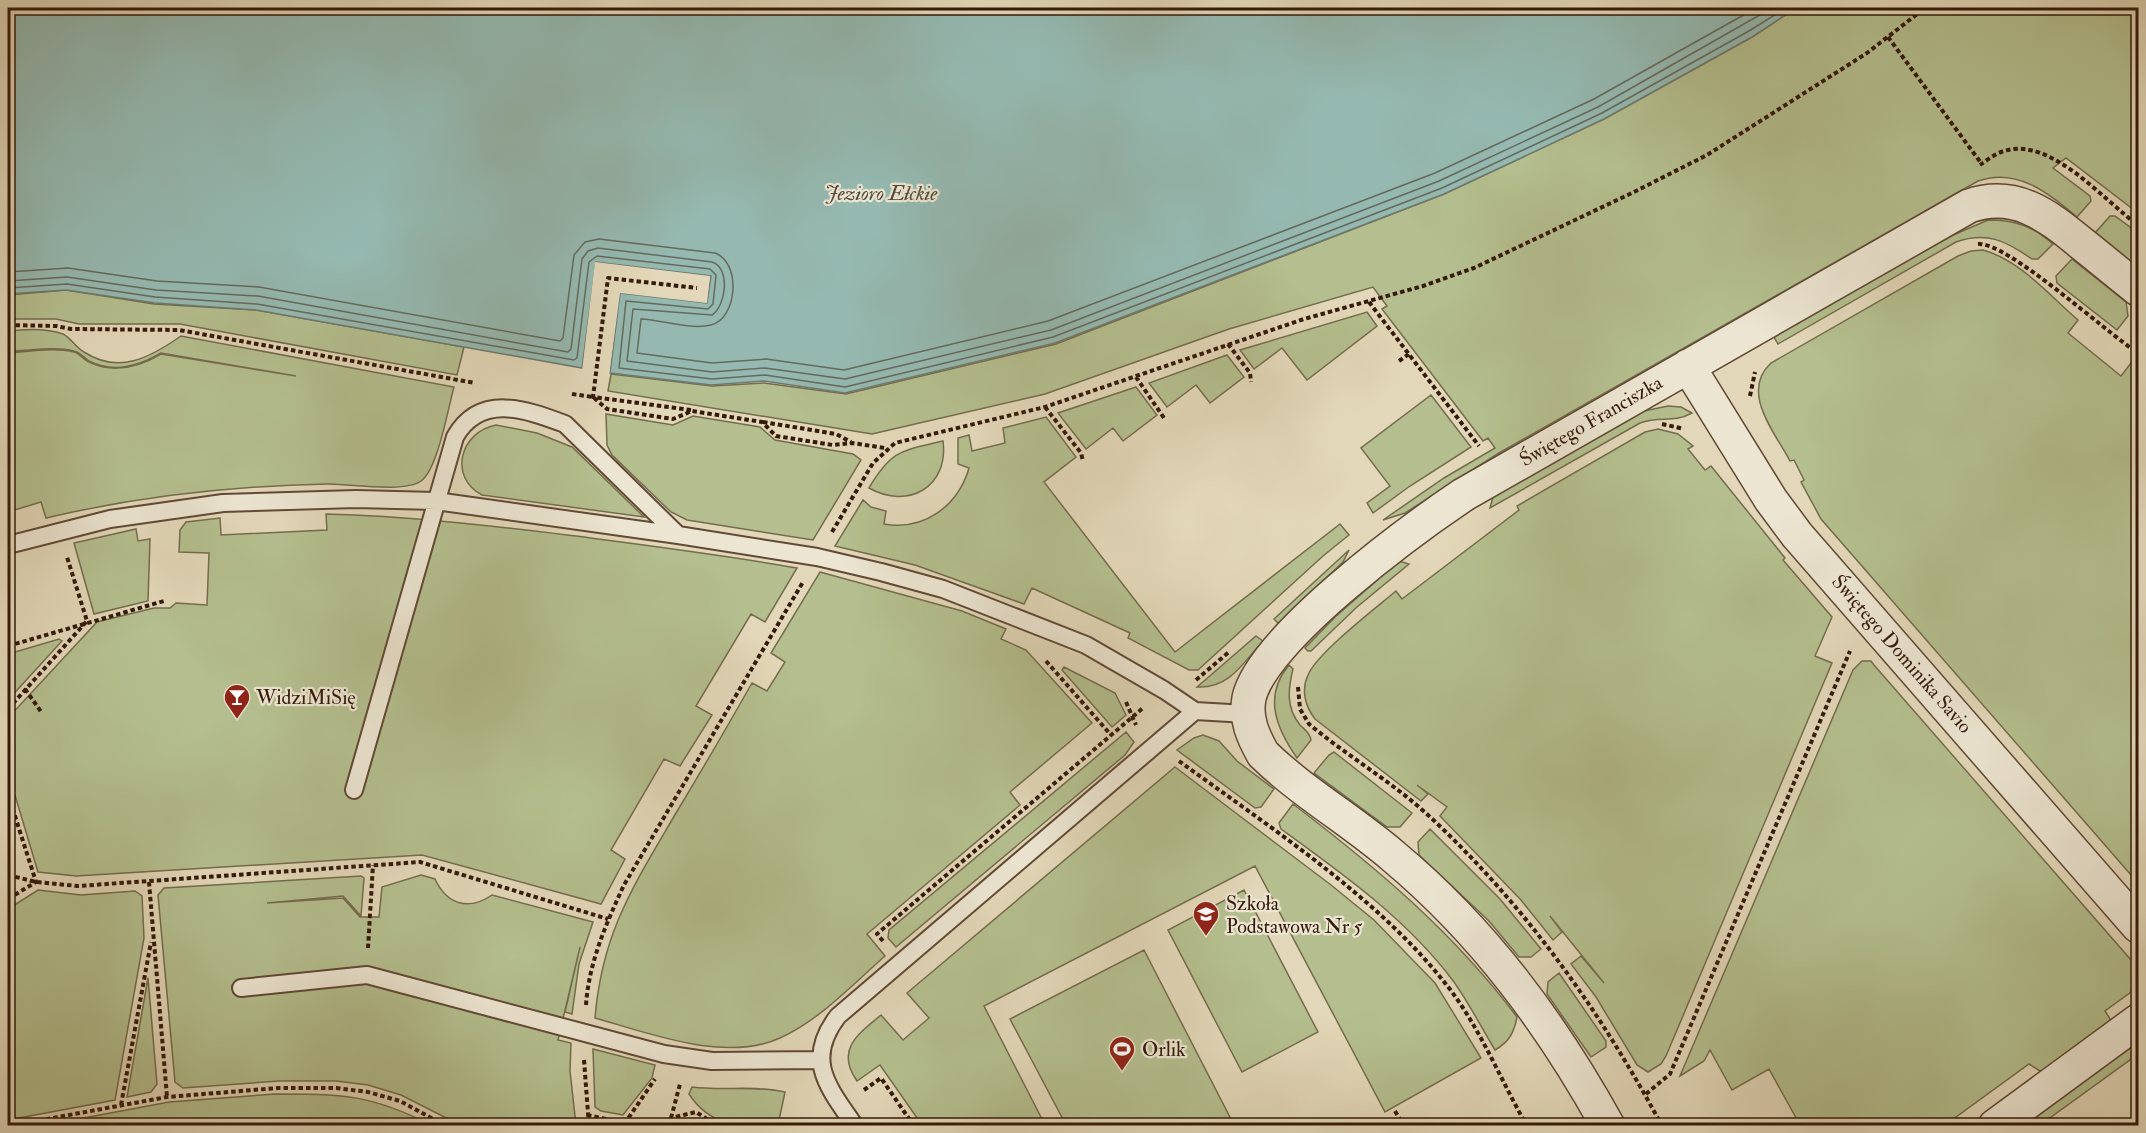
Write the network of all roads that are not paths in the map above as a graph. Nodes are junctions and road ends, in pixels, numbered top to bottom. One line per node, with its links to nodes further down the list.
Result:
1 (2139, 290): 2 (street, Świętego Franciszka)
2 (1688, 366): 7 (street, Świętego Franciszka); 9 (street, Świętego Dominika Savio)
3 (436, 501): 4 (lane); 4 (lane); 5 (lane); 8 (lane)
4 (678, 535): 6 (lane)
5 (8, 545)
6 (1195, 711): 7 (lane); 12 (lane)
7 (1247, 714): 14 (street)
8 (354, 790)
9 (2139, 926)
10 (241, 988): 12 (lane)
11 (2139, 1021): 15 (street)
12 (821, 1060): 13 (lane)
13 (855, 1125)
14 (1608, 1125)
15 (1995, 1125)

